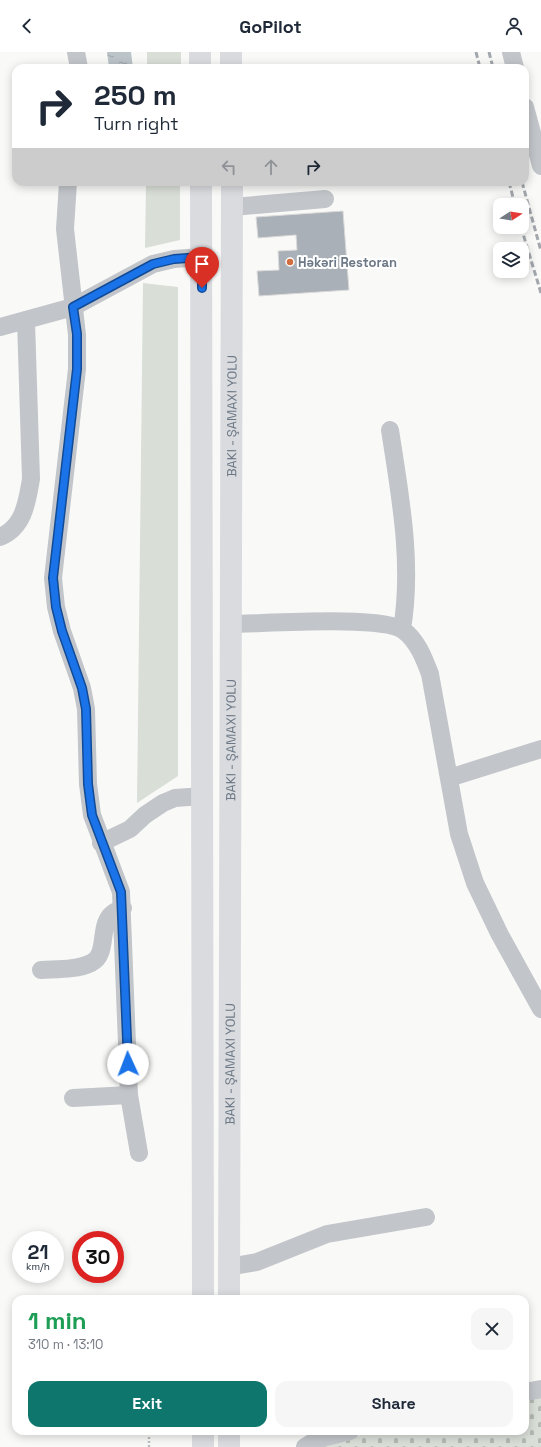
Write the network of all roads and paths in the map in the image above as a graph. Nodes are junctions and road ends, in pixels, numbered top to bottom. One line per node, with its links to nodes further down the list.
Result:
1 (76, 52): 5 (street)
2 (200, 52): 6 (highway)
3 (231, 52): 7 (highway)
4 (510, 52): 8 (street)
5 (78, 64)
6 (200, 64)
7 (231, 64)
8 (514, 64)
9 (529, 122): 10 (street)
10 (541, 166)
11 (68, 186): 17 (street)
12 (201, 186): 16 (highway)
13 (232, 186): 15 (highway)
14 (325, 199): 15 (street)
15 (232, 207): 22 (highway)
16 (202, 257): 17 (street); 26 (highway)
17 (73, 307): 18 (street); 27 (street)
18 (26, 321): 19 (street); 21 (street)
19 (0, 327)
20 (390, 430): 23 (street)
21 (0, 537)
22 (230, 624): 23 (street); 35 (highway)
23 (402, 629): 25 (street)
24 (541, 749): 25 (street)
25 (449, 778): 30 (street)
26 (203, 796): 27 (street); 36 (highway)
27 (101, 843): 28 (street)
28 (123, 908): 29 (street); 31 (street)
29 (41, 970)
30 (541, 1009)
31 (129, 1095): 32 (street); 33 (street)
32 (73, 1098)
33 (139, 1153)
34 (426, 1217): 35 (street)
35 (228, 1268): 37 (highway)
36 (203, 1295)
37 (229, 1295)
38 (541, 1389): 39 (street)
39 (529, 1391)
40 (149, 1435): 44 (path)
41 (203, 1435): 45 (highway)
42 (229, 1435): 46 (highway)
43 (334, 1435): 47 (street)
44 (149, 1447)
45 (203, 1447)
46 (229, 1447)
47 (305, 1447)

